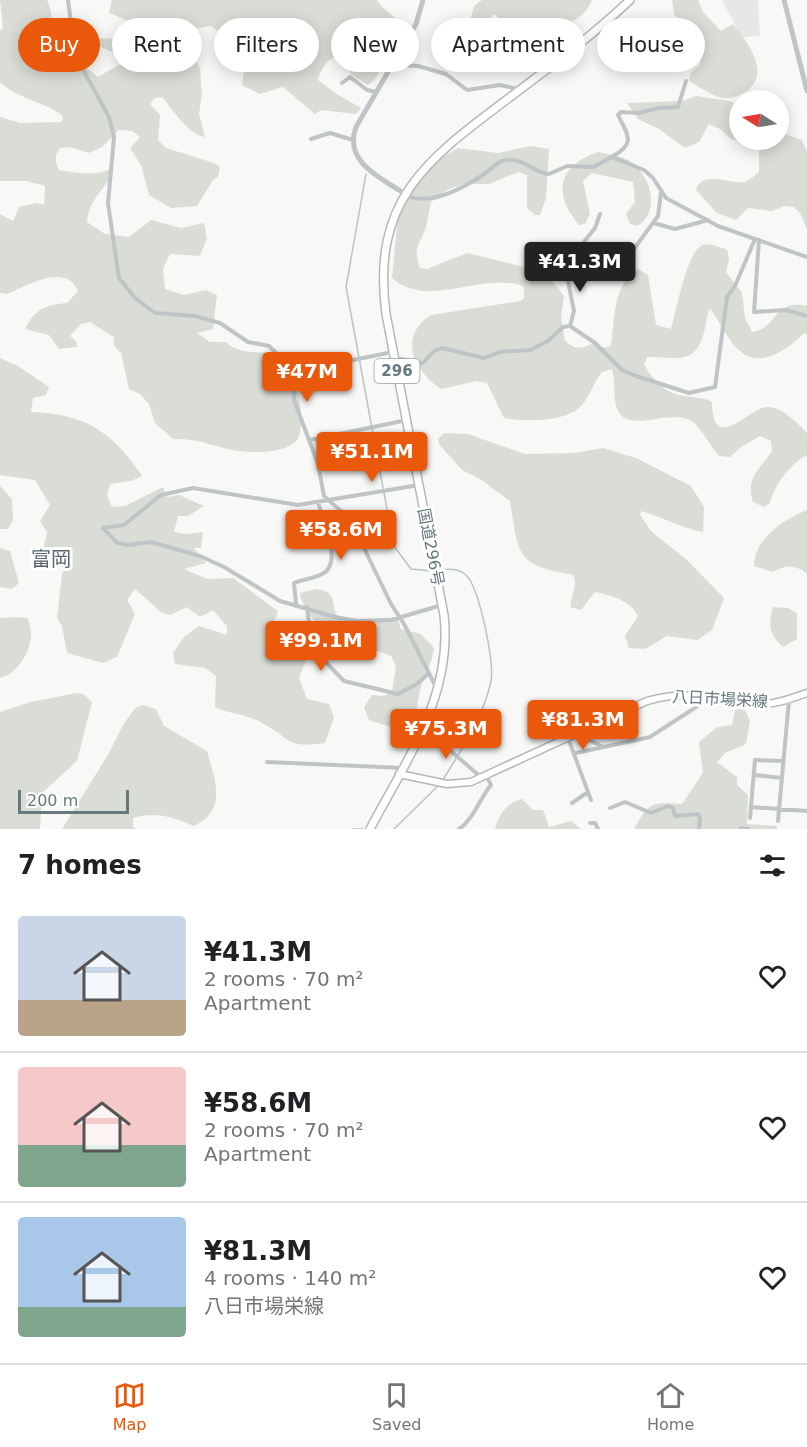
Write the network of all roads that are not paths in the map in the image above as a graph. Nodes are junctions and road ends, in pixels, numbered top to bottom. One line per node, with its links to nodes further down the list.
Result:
1 (68, 0): 28 (street)
2 (423, 0): 5 (street)
3 (630, 0): 8 (highway, 国道296号 / 296)
4 (784, 0): 12 (street)
5 (418, 18)
6 (419, 66): 11 (street)
7 (388, 72): 13 (street)
8 (542, 73): 11 (highway, 国道296号 / 296)
9 (686, 81): 16 (street)
10 (342, 83): 13 (street)
11 (521, 89): 18 (highway, 国道296号 / 296)
12 (807, 91)
13 (377, 92): 15 (street)
14 (311, 139): 15 (street)
15 (353, 140): 18 (street)
16 (612, 157): 17 (street); 18 (street)
17 (662, 193): 20 (street); 21 (street)
18 (405, 195): 27 (highway, 国道296号 / 296)
19 (600, 214): 23 (street)
20 (708, 220): 21 (street); 22 (street)
21 (654, 223): 23 (street)
22 (757, 240): 24 (street); 25 (street); 26 (street)
23 (583, 252): 26 (street)
24 (807, 257)
25 (807, 316)
26 (570, 326): 27 (street)
27 (394, 355): 28 (street); 29 (highway, 国道296号 / 296)
28 (293, 372): 30 (street)
29 (407, 420): 30 (street); 31 (highway, 国道296号 / 296)
30 (309, 440): 32 (street)
31 (420, 485): 32 (street); 35 (highway, 国道296号 / 296)
32 (327, 500): 33 (street); 37 (street)
33 (318, 502): 34 (street); 34 (street)
34 (296, 604): 36 (street)
35 (442, 605): 37 (street); 39 (highway, 国道296号 / 296)
36 (307, 607): 37 (street); 38 (street)
37 (401, 618): 38 (street)
38 (429, 673): 39 (street)
39 (439, 692): 43 (highway, 国道296号 / 296)
40 (807, 693): 42 (main road, 八日市場栄線)
41 (709, 695): 42 (main road, 八日市場栄線); 44 (main road, 八日市場栄線); 46 (street)
42 (789, 700): 48 (street)
43 (424, 728): 50 (highway, 国道296号 / 296); 52 (street)
44 (577, 734): 45 (main road, 八日市場栄線); 46 (street)
45 (568, 738): 47 (street); 52 (main road, 八日市場栄線)
46 (603, 747): 47 (street)
47 (576, 753): 54 (street)
48 (784, 761): 51 (street); 53 (street)
49 (267, 762): 50 (street)
50 (401, 771): 52 (main road, 八日市場栄線); 65 (highway, 国道296号 / 296)
51 (754, 775): 53 (street); 57 (street)
52 (485, 778): 66 (street)
53 (782, 778): 59 (street)
54 (588, 792): 55 (street); 56 (street)
55 (591, 800)
56 (572, 803)
57 (751, 807): 59 (street); 61 (street)
58 (610, 808): 68 (street)
59 (779, 809): 60 (street); 62 (street)
60 (807, 811)
61 (750, 818)
62 (778, 821)
63 (590, 823): 67 (street)
64 (741, 828): 69 (street)
65 (370, 829)
66 (459, 829)
67 (598, 829)
68 (699, 829)
69 (748, 829)

